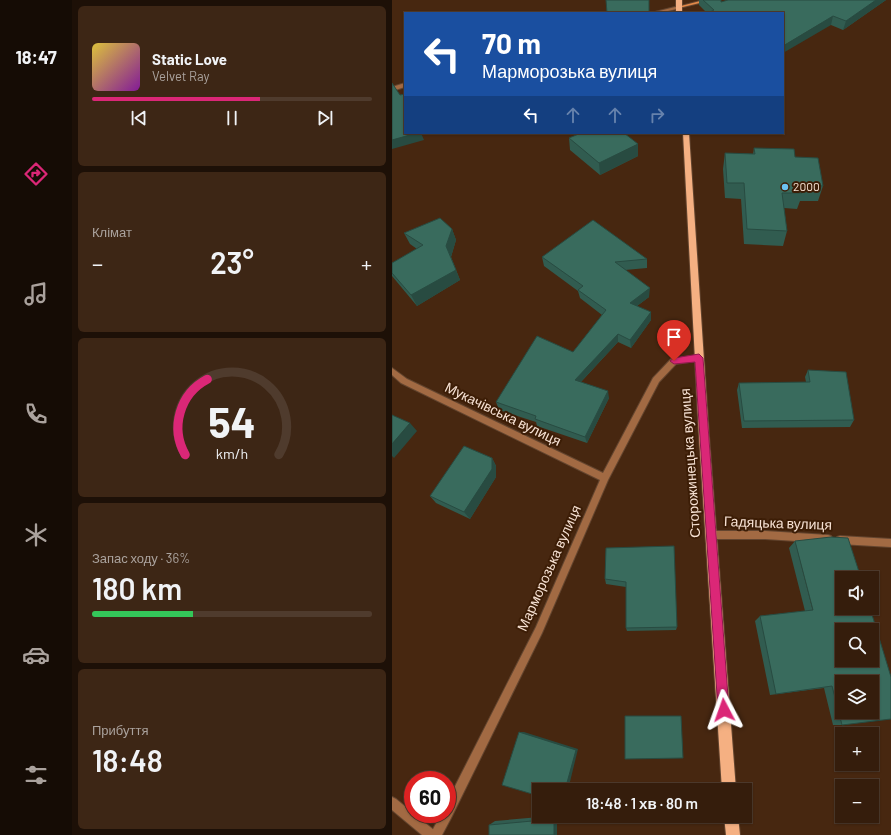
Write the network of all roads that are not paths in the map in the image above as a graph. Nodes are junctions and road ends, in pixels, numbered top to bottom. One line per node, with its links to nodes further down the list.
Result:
1 (679, 0): 3 (main road)
2 (710, 0): 3 (street)
3 (679, 10): 4 (street)
4 (662, 12)
5 (404, 85): 6 (street)
6 (392, 89)
7 (686, 134): 8 (main road, Сторожинецька вулиця)
8 (699, 358): 10 (street, Марморозька вулиця); 11 (main road, Сторожинецька вулиця)
9 (392, 371): 10 (street, Мукачівська вулиця)
10 (605, 478): 14 (street, Марморозька вулиця)
11 (711, 535): 12 (street, Гадяцька вулиця); 13 (main road, Сторожинецька вулиця)
12 (891, 543)
13 (729, 783)
14 (456, 796)
15 (392, 803): 18 (street)
16 (442, 823): 19 (street, Марморозька вулиця)
17 (731, 823): 20 (main road)
18 (431, 835)
19 (436, 835)
20 (732, 835)

